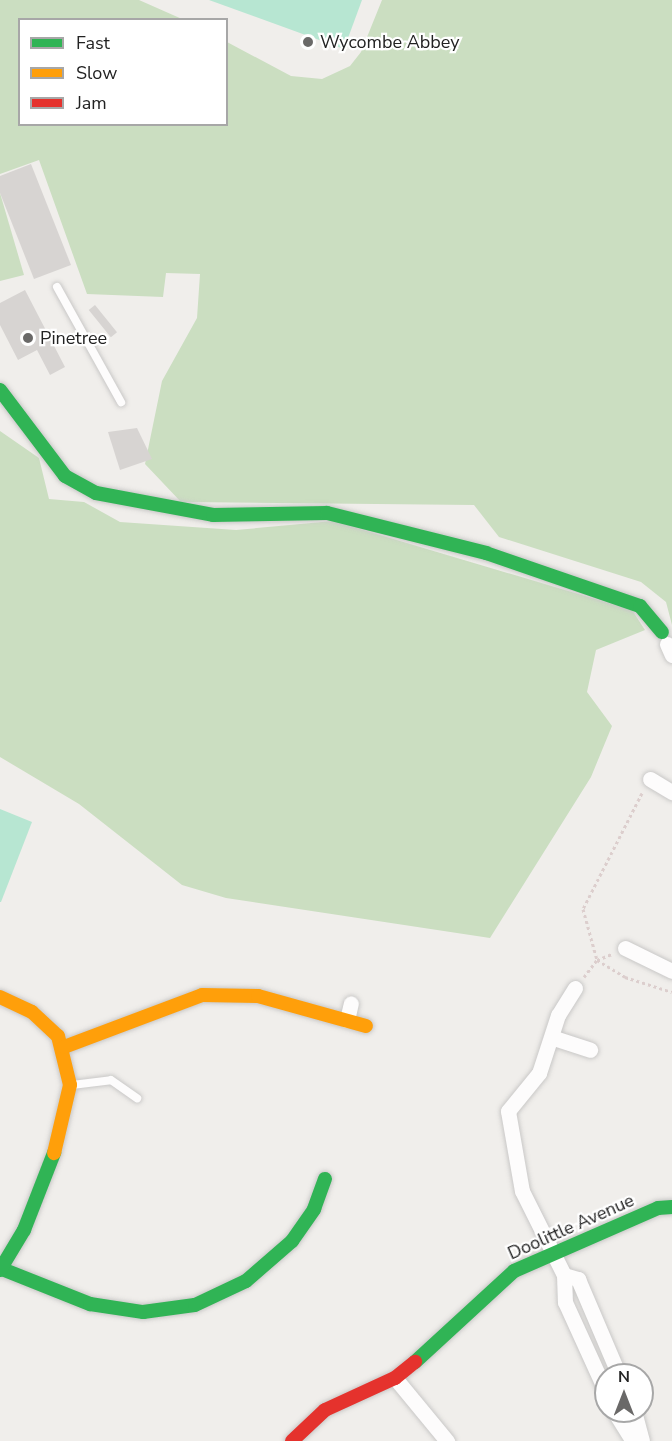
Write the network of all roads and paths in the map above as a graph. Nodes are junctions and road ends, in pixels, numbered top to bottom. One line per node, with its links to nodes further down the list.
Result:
1 (57, 287): 3 (lane)
2 (0, 390): 4 (street)
3 (121, 402)
4 (667, 644)
5 (650, 779): 6 (street); 8 (path)
6 (672, 792)
7 (625, 948): 9 (street)
8 (597, 960): 10 (path); 11 (path)
9 (672, 971)
10 (575, 988): 16 (street)
11 (672, 992)
12 (0, 997): 17 (street)
13 (351, 1003): 14 (street)
14 (347, 1020): 15 (street); 17 (street)
15 (366, 1026)
16 (554, 1038): 18 (street); 23 (street)
17 (64, 1047): 19 (street)
18 (591, 1050)
19 (70, 1085): 20 (lane); 24 (street)
20 (137, 1098)
21 (325, 1179): 24 (street)
22 (672, 1207): 23 (street, Doolittle Avenue)
23 (553, 1252): 25 (street); 28 (street, Doolittle Avenue)
24 (1, 1270)
25 (564, 1275): 26 (street); 27 (street)
26 (613, 1363)
27 (594, 1366)
28 (395, 1378): 31 (street, Doolittle Avenue); 32 (street)
29 (622, 1423): 33 (street)
30 (637, 1423): 34 (street)
31 (292, 1441)
32 (447, 1441)
33 (633, 1441)
34 (642, 1441)

